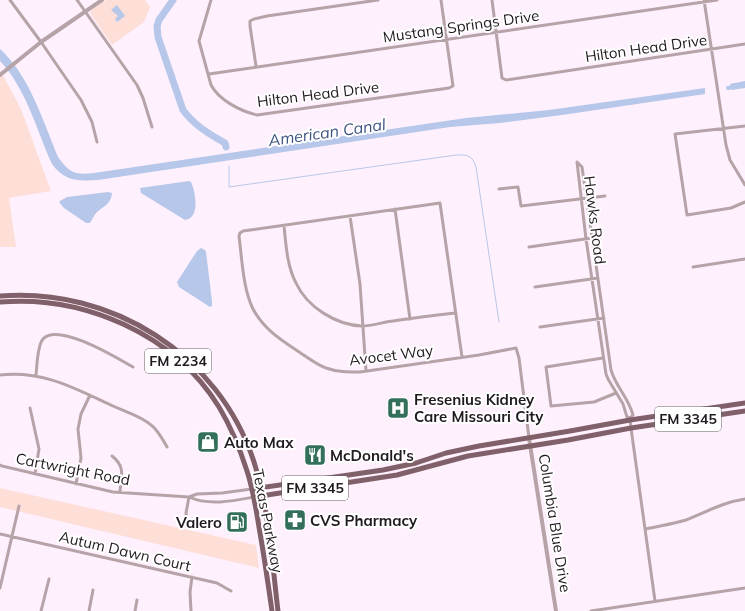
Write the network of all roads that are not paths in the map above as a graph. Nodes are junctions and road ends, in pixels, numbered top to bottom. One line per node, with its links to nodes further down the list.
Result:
1 (10, 0): 13 (street)
2 (77, 0): 10 (street)
3 (102, 0): 10 (street)
4 (211, 0): 17 (street, Hilton Head Drive)
5 (378, 0): 16 (street)
6 (441, 0): 12 (street)
7 (492, 0): 11 (street)
8 (717, 0): 9 (street, Mustang Springs Drive)
9 (704, 1): 11 (street, Mustang Springs Drive); 15 (street)
10 (85, 12): 13 (street); 20 (street)
11 (496, 32): 12 (street, Mustang Springs Drive); 15 (street, Hilton Head Drive)
12 (447, 39): 16 (street, Mustang Springs Drive); 17 (street, Hilton Head Drive)
13 (41, 42): 18 (street); 22 (street)
14 (745, 44): 15 (street, Hilton Head Drive)
15 (711, 49): 21 (street)
16 (256, 66): 17 (street, Mustang Springs Drive)
17 (209, 74)
18 (0, 75)
19 (745, 126): 21 (street)
20 (152, 127)
21 (722, 128): 23 (street); 28 (street)
22 (97, 142)
23 (745, 185)
24 (499, 189): 26 (street)
25 (605, 196): 27 (street)
26 (581, 199): 27 (street); 27 (street, Hawks Road); 33 (street, Hawks Road)
27 (587, 199): 32 (street, Hawks Road)
28 (745, 202)
29 (395, 209): 30 (street); 42 (street); 45 (street)
30 (350, 216): 31 (street); 46 (street)
31 (284, 226): 46 (street); 52 (street, Avocet Way)
32 (592, 238): 33 (street); 37 (street, Hawks Road)
33 (586, 239): 34 (street); 38 (street, Hawks Road)
34 (529, 247)
35 (745, 259): 36 (street)
36 (693, 267)
37 (598, 278): 38 (street); 44 (street, Hawks Road)
38 (592, 279): 39 (street); 43 (street, Hawks Road)
39 (535, 287)
40 (0, 296): 75 (main road, Texas Parkway / FM 2234)
41 (0, 302): 76 (main road, Texas Parkway / FM 2234)
42 (456, 313): 45 (street); 48 (street)
43 (597, 318): 44 (street); 47 (street); 49 (street, Hawks Road)
44 (604, 318): 50 (street, Hawks Road)
45 (410, 319): 46 (street)
46 (363, 326): 52 (street)
47 (540, 327)
48 (462, 357): 52 (street, Avocet Way); 62 (street, Avocet Way)
49 (603, 358): 50 (street); 55 (street, Hawks Road); 55 (street)
50 (609, 358): 60 (street, Hawks Road)
51 (133, 367): 54 (street)
52 (366, 371)
53 (0, 375): 54 (street)
54 (36, 375): 56 (street)
55 (616, 393): 60 (street, Hawks Road)
56 (90, 395): 64 (street); 73 (street)
57 (744, 403): 59 (main road); 60 (main road, Cartwright Road / FM 3345)
58 (30, 408): 70 (street)
59 (745, 411): 61 (main road, Cartwright Road / FM 3345)
60 (630, 419): 61 (street, Hawks Road); 62 (main road, Cartwright Road / FM 3345)
61 (631, 428): 63 (main road, Cartwright Road / FM 3345); 84 (street, Hawks Road)
62 (529, 438): 63 (street, Columbia Blue Drive); 65 (main road, Cartwright Road / FM 3345)
63 (531, 446): 67 (main road, Cartwright Road / FM 3345); 102 (street, Columbia Blue Drive)
64 (168, 448)
65 (446, 453): 67 (main road); 69 (main road, Cartwright Road / FM 3345)
66 (112, 456): 77 (street)
67 (448, 460): 72 (main road, Cartwright Road / FM 3345)
68 (0, 465): 70 (street, Cartwright Road)
69 (383, 470): 71 (main road, Cartwright Road / FM 3345); 72 (main road)
70 (35, 474): 73 (street, Cartwright Road)
71 (336, 477): 74 (main road); 75 (main road, Cartwright Road / FM 3345)
72 (384, 478): 74 (main road, Cartwright Road / FM 3345)
73 (76, 484): 77 (street, Cartwright Road)
74 (338, 484): 78 (main road, Cartwright Road / FM 3345)
75 (261, 488): 76 (main road, Cartwright Road); 78 (main road, Texas Parkway / FM 2234)
76 (252, 490): 79 (street, Cartwright Road); 80 (main road, Texas Parkway / FM 2234)
77 (120, 492): 79 (street, Cartwright Road)
78 (262, 496): 80 (main road, Cartwright Road); 101 (main road, Texas Parkway / FM 2234)
79 (189, 497): 80 (street, Cartwright Road); 83 (street)
80 (254, 498): 100 (main road, Texas Parkway / FM 2234)
81 (745, 499): 84 (street)
82 (18, 506): 86 (street)
83 (187, 521)
84 (646, 529): 95 (street, Hawks Road)
85 (0, 534): 86 (street, Autum Dawn Court)
86 (12, 537): 87 (street, Autum Dawn Court); 89 (street)
87 (192, 577): 93 (street, Autum Dawn Court); 99 (street)
88 (49, 579): 96 (street)
89 (1, 581): 90 (street)
90 (0, 588)
91 (745, 588): 95 (street)
92 (93, 590): 97 (street)
93 (231, 591)
94 (137, 600): 98 (street)
95 (655, 601): 103 (street)
96 (41, 611)
97 (89, 611)
98 (135, 611)
99 (191, 611)
100 (272, 611)
101 (278, 611)
102 (556, 611)
103 (591, 611)

